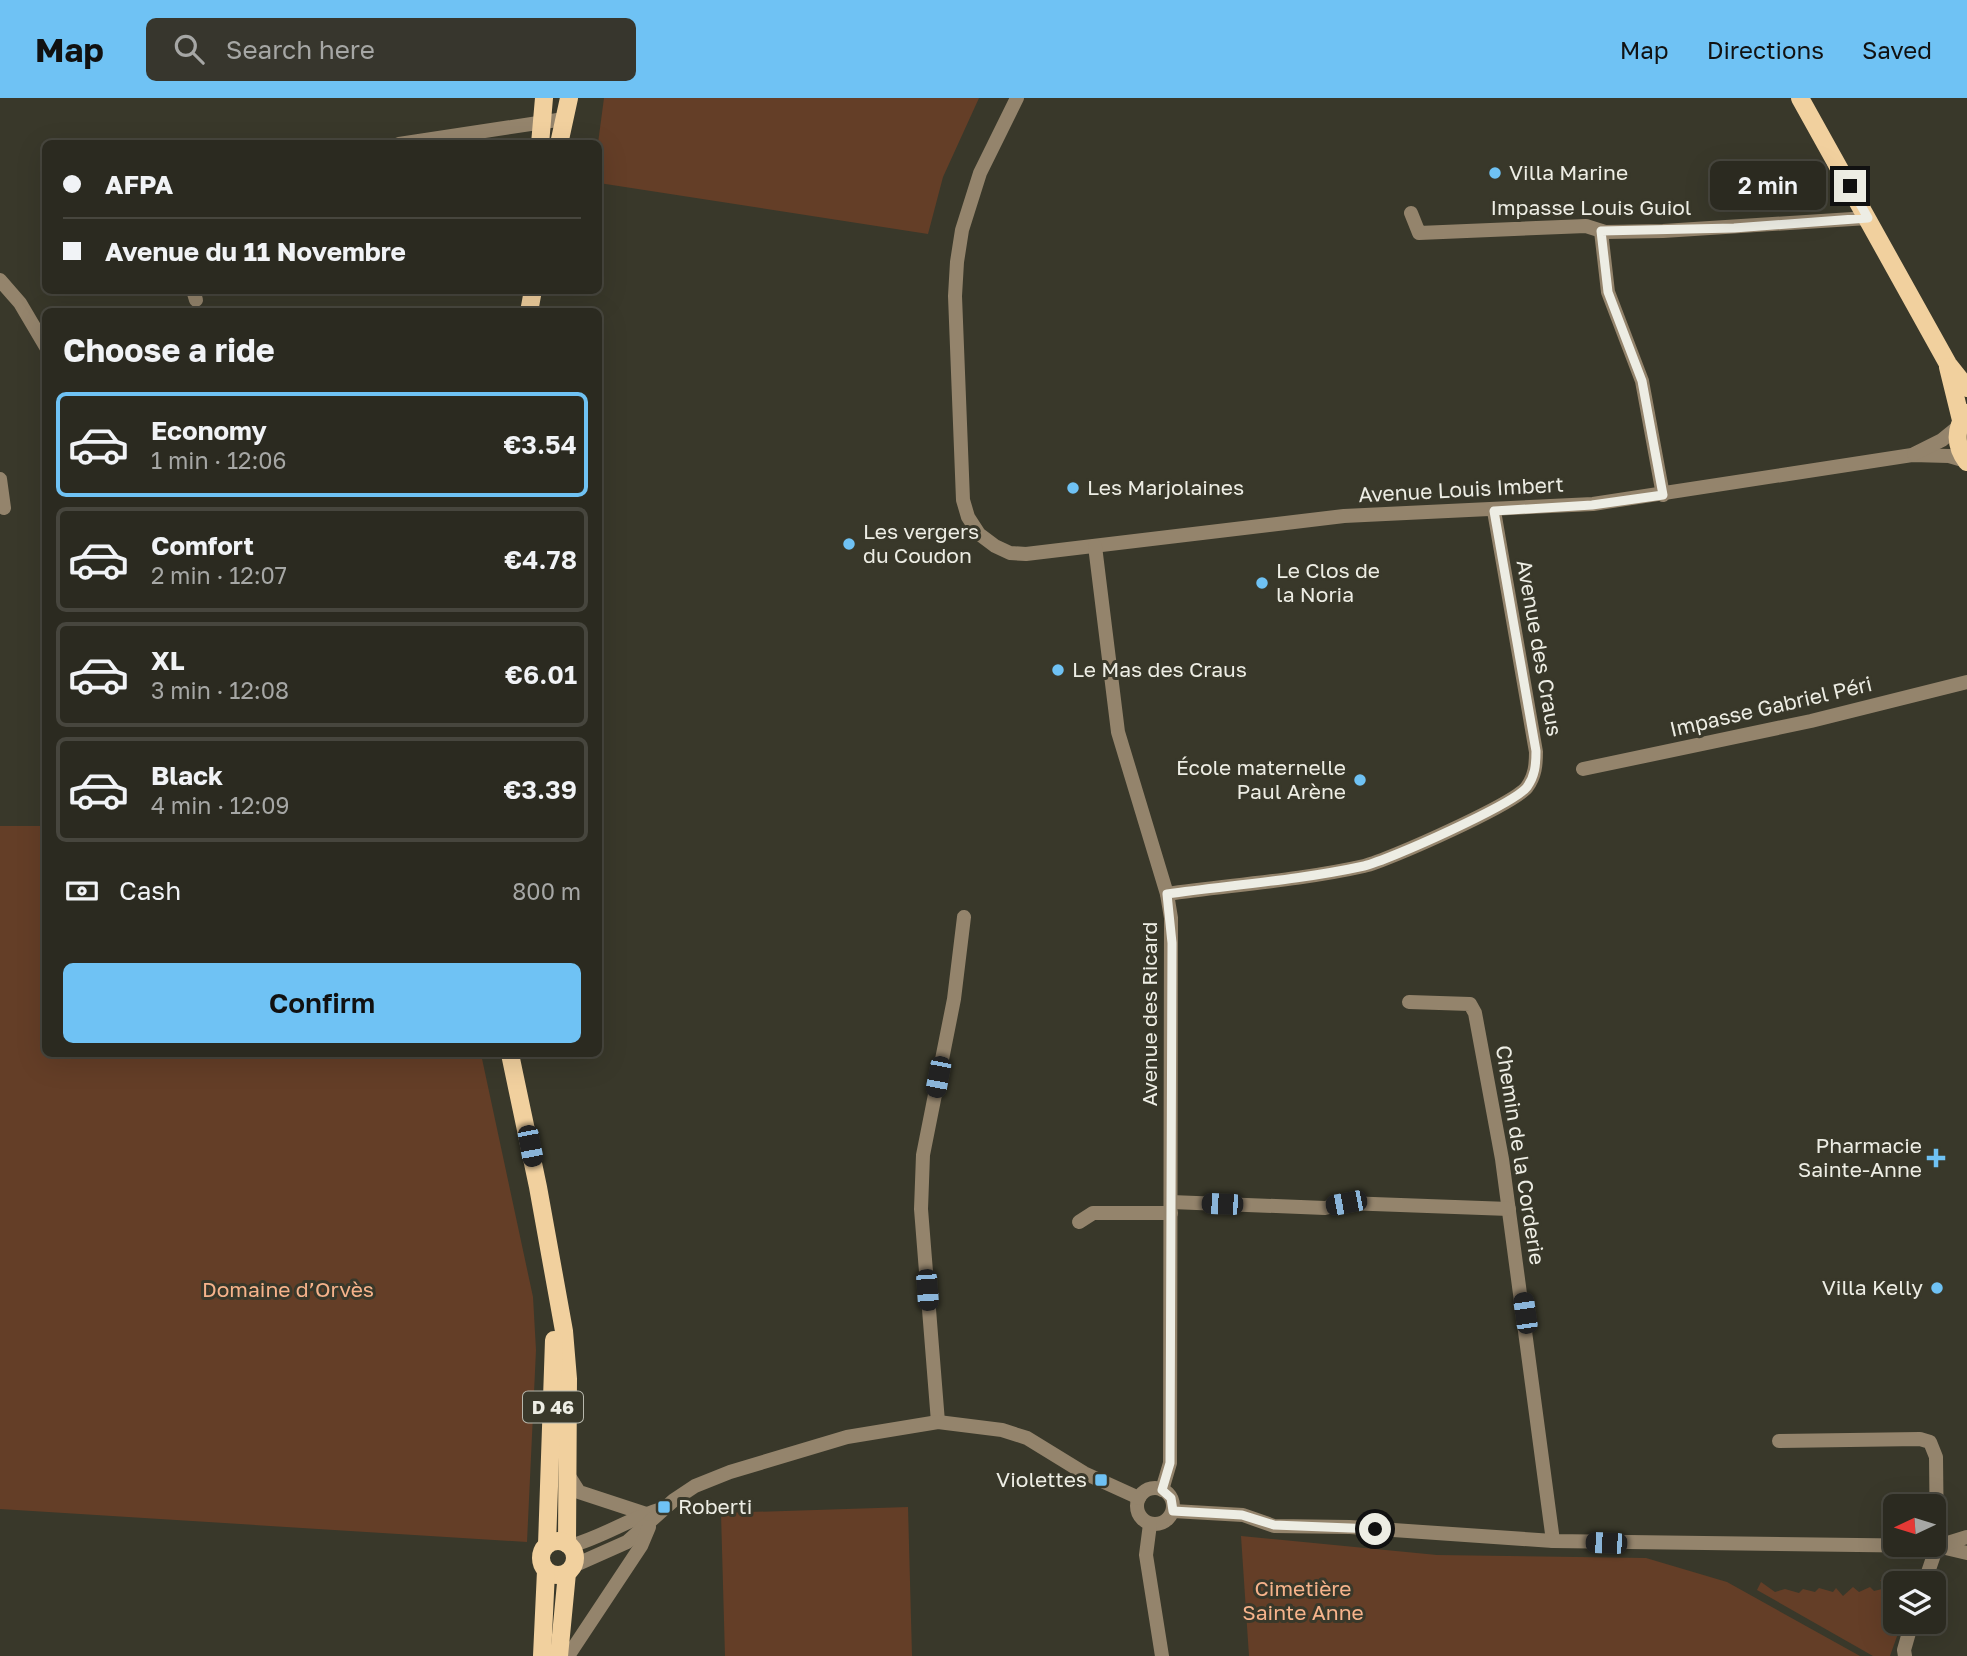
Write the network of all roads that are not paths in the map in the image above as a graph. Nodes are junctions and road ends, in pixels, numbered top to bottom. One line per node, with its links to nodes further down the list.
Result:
1 (544, 98): 6 (main road)
2 (569, 98): 5 (main road)
3 (1017, 98): 24 (street, Avenue Louis Imbert)
4 (1800, 98): 11 (main road)
5 (564, 119): 6 (street); 9 (main road)
6 (541, 121): 7 (street); 8 (main road)
7 (425, 140)
8 (540, 140)
9 (560, 140)
10 (1411, 213): 12 (street, Impasse Louis Guiol)
11 (1868, 218): 12 (street, Impasse Louis Guiol); 15 (main road)
12 (1601, 231): 21 (street)
13 (0, 280): 14 (street)
14 (42, 340)
15 (1948, 364): 16 (main road); 17 (main road)
16 (1967, 388)
17 (1962, 420): 18 (street, Avenue Louis Imbert); 19 (main road)
18 (1912, 455): 19 (street, Avenue Louis Imbert); 21 (street, Avenue Louis Imbert)
19 (1967, 462)
20 (0, 479): 22 (street)
21 (1663, 495): 23 (street, Avenue Louis Imbert)
22 (4, 508)
23 (1494, 511): 24 (street, Avenue Louis Imbert); 27 (street, Avenue des Craus)
24 (1095, 546): 27 (street, Avenue des Ricard)
25 (1967, 682): 26 (street, Impasse Gabriel Péri)
26 (1583, 769)
27 (1167, 894): 31 (street, Avenue des Ricard)
28 (964, 917): 35 (street)
29 (1409, 1002): 32 (street, Chemin de la Corderie)
30 (511, 1057): 34 (main road, D 46)
31 (1171, 1207): 32 (street); 33 (street); 38 (street, Avenue des Ricard)
32 (1509, 1209): 45 (street, Chemin de la Corderie)
33 (1079, 1222)
34 (551, 1270): 37 (main road, D 46); 47 (main road, D 46)
35 (938, 1422): 40 (street); 42 (street)
36 (1779, 1441): 39 (street)
37 (567, 1473): 42 (street); 48 (main road, D 46)
38 (1162, 1490): 40 (street); 41 (street)
39 (1936, 1494)
40 (1139, 1497): 43 (street)
41 (1173, 1511): 43 (street); 45 (street)
42 (648, 1519): 48 (street); 52 (street); 57 (street)
43 (1150, 1524): 58 (street)
44 (1967, 1537): 46 (street)
45 (1553, 1541): 49 (street)
46 (1946, 1543)
47 (547, 1545): 48 (main road); 53 (main road)
48 (568, 1545): 52 (main road)
49 (1883, 1545)
50 (1946, 1548): 51 (street)
51 (1967, 1553)
52 (570, 1569): 53 (main road); 56 (main road)
53 (546, 1571): 55 (main road)
54 (1909, 1634): 59 (street)
55 (542, 1656)
56 (559, 1656)
57 (568, 1656)
58 (1162, 1656)
59 (1905, 1656)

